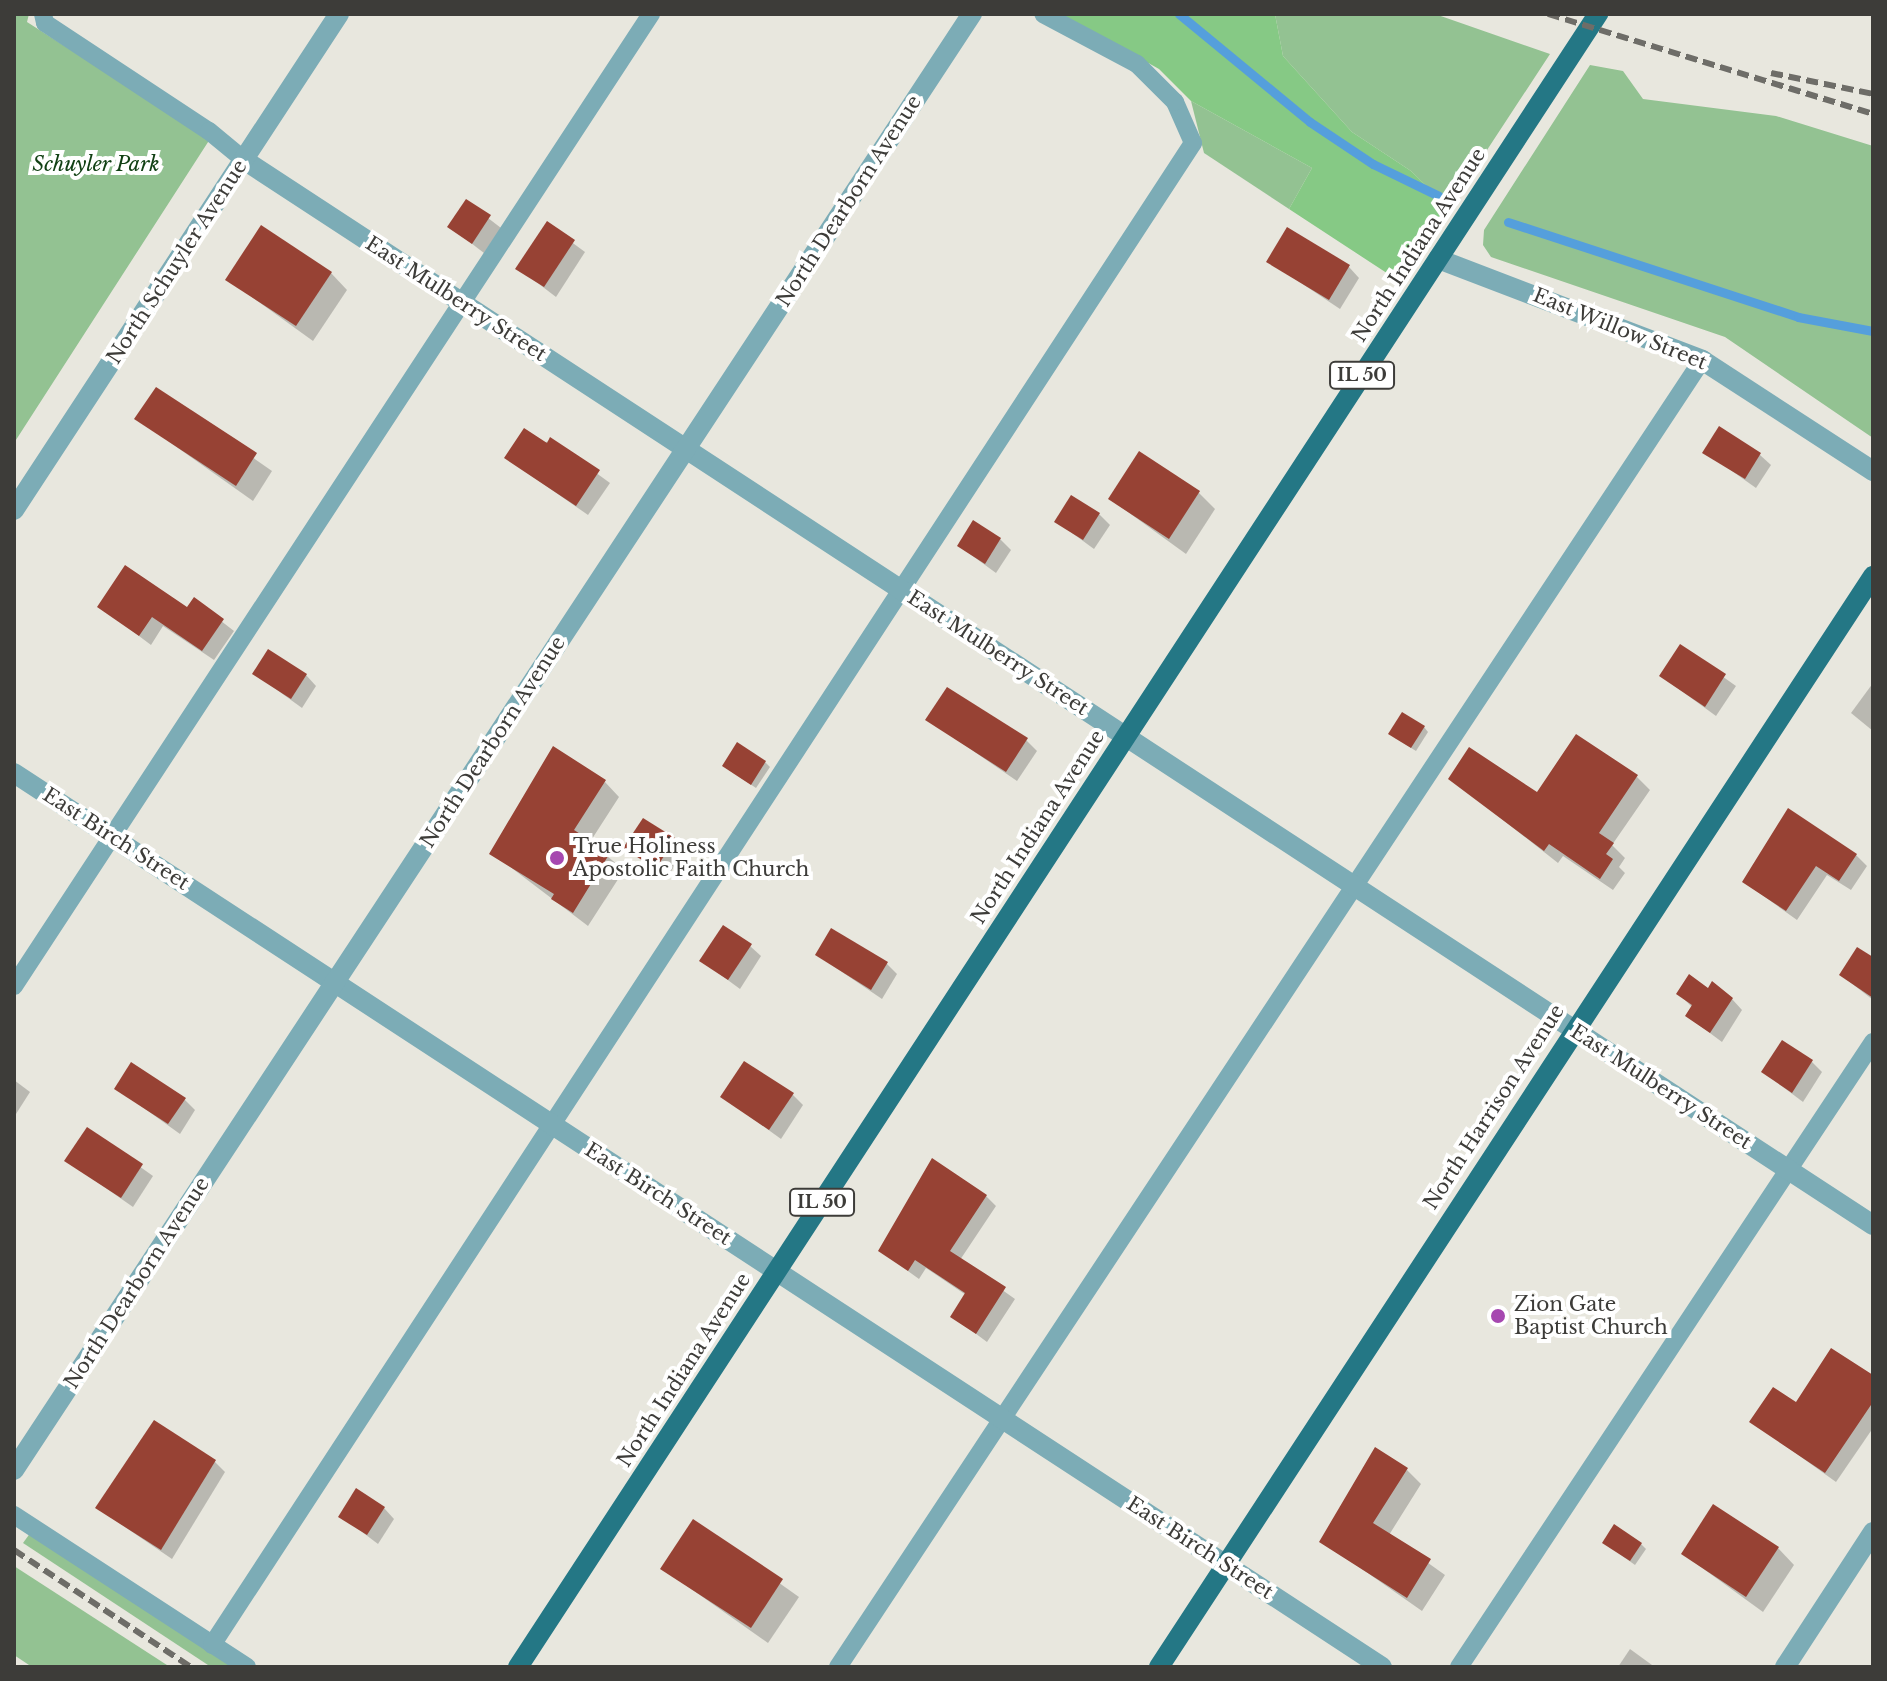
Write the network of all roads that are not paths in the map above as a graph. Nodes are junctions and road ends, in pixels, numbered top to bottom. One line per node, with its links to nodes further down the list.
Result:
1 (43, 14): 7 (lane)
2 (339, 14): 7 (street, North Schuyler Avenue)
3 (651, 14): 9 (lane)
4 (972, 14): 11 (street, North Dearborn Avenue)
5 (1043, 14): 15 (lane)
6 (1598, 14): 8 (main road, North Indiana Avenue / IL 50)
7 (244, 160): 9 (street, East Mulberry Street); 13 (street, North Schuyler Avenue)
8 (1438, 259): 10 (street, East Willow Street); 16 (main road, North Indiana Avenue / IL 50)
9 (462, 302): 11 (street, East Mulberry Street); 18 (lane)
10 (1702, 360): 12 (street, East Willow Street); 19 (lane)
11 (686, 449): 15 (street, East Mulberry Street); 20 (street, North Dearborn Avenue)
12 (1873, 471)
13 (14, 510)
14 (1873, 576): 22 (main road, North Harrison Avenue)
15 (901, 590): 16 (street, East Mulberry Street); 24 (lane)
16 (1126, 737): 19 (street, East Mulberry Street); 27 (main road, North Indiana Avenue / IL 50)
17 (14, 773): 18 (street, East Birch Street)
18 (112, 837): 20 (street, East Birch Street); 21 (lane)
19 (1354, 886): 22 (street, East Mulberry Street); 28 (lane)
20 (335, 982): 24 (street, East Birch Street); 29 (street, North Dearborn Avenue)
21 (14, 986)
22 (1573, 1029): 25 (street, East Mulberry Street); 32 (main road, North Harrison Avenue)
23 (1873, 1042): 25 (lane)
24 (552, 1125): 27 (street, East Birch Street); 33 (lane)
25 (1788, 1170): 26 (street, East Mulberry Street); 39 (lane)
26 (1873, 1225)
27 (777, 1271): 28 (street, East Birch Street); 35 (main road, North Indiana Avenue / IL 50)
28 (1002, 1418): 32 (street, East Birch Street); 36 (lane)
29 (14, 1470)
30 (14, 1515): 33 (lane)
31 (1873, 1532): 40 (street)
32 (1226, 1565): 37 (main road, North Harrison Avenue); 38 (street, East Birch Street)
33 (212, 1645): 34 (lane)
34 (247, 1667)
35 (518, 1667)
36 (838, 1667)
37 (1159, 1667)
38 (1382, 1667)
39 (1459, 1667)
40 (1785, 1667)

